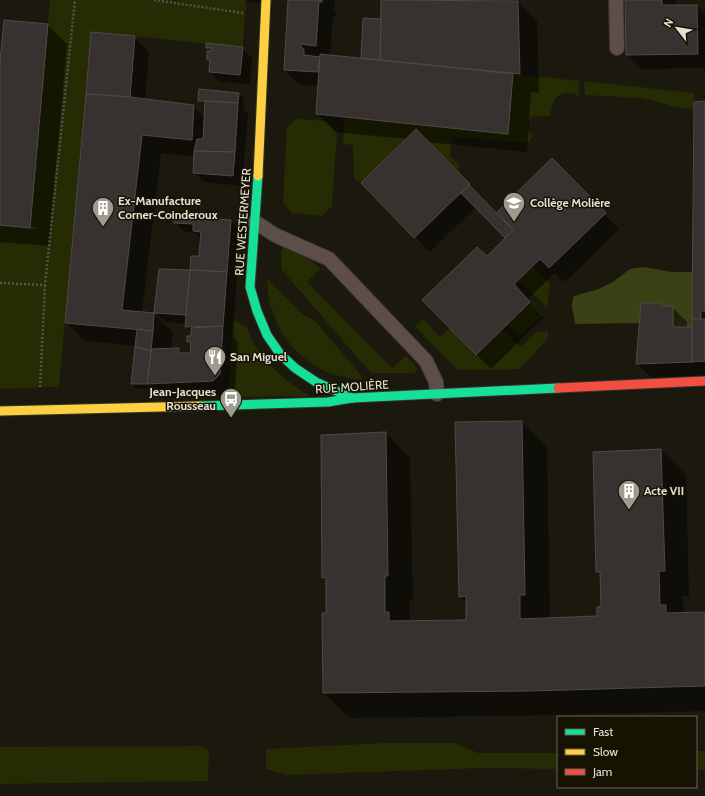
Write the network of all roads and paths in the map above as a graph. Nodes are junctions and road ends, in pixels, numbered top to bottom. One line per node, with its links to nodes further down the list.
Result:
1 (75, 0): 9 (path)
2 (154, 0): 5 (path)
3 (266, 0): 5 (main road, RUE WESTERMEYER)
4 (616, 0): 6 (lane)
5 (265, 10): 7 (main road, RUE WESTERMEYER)
6 (617, 48)
7 (255, 222): 11 (lane); 12 (main road, RUE WESTERMEYER)
8 (0, 283): 9 (path)
9 (46, 285): 13 (path)
10 (705, 381): 11 (main road, RUE MOLIÈRE)
11 (437, 394): 12 (main road, RUE MOLIÈRE)
12 (352, 398): 13 (main road, RUE MOLIÈRE)
13 (39, 410): 14 (main road, RUE MOLIÈRE)
14 (0, 411)

